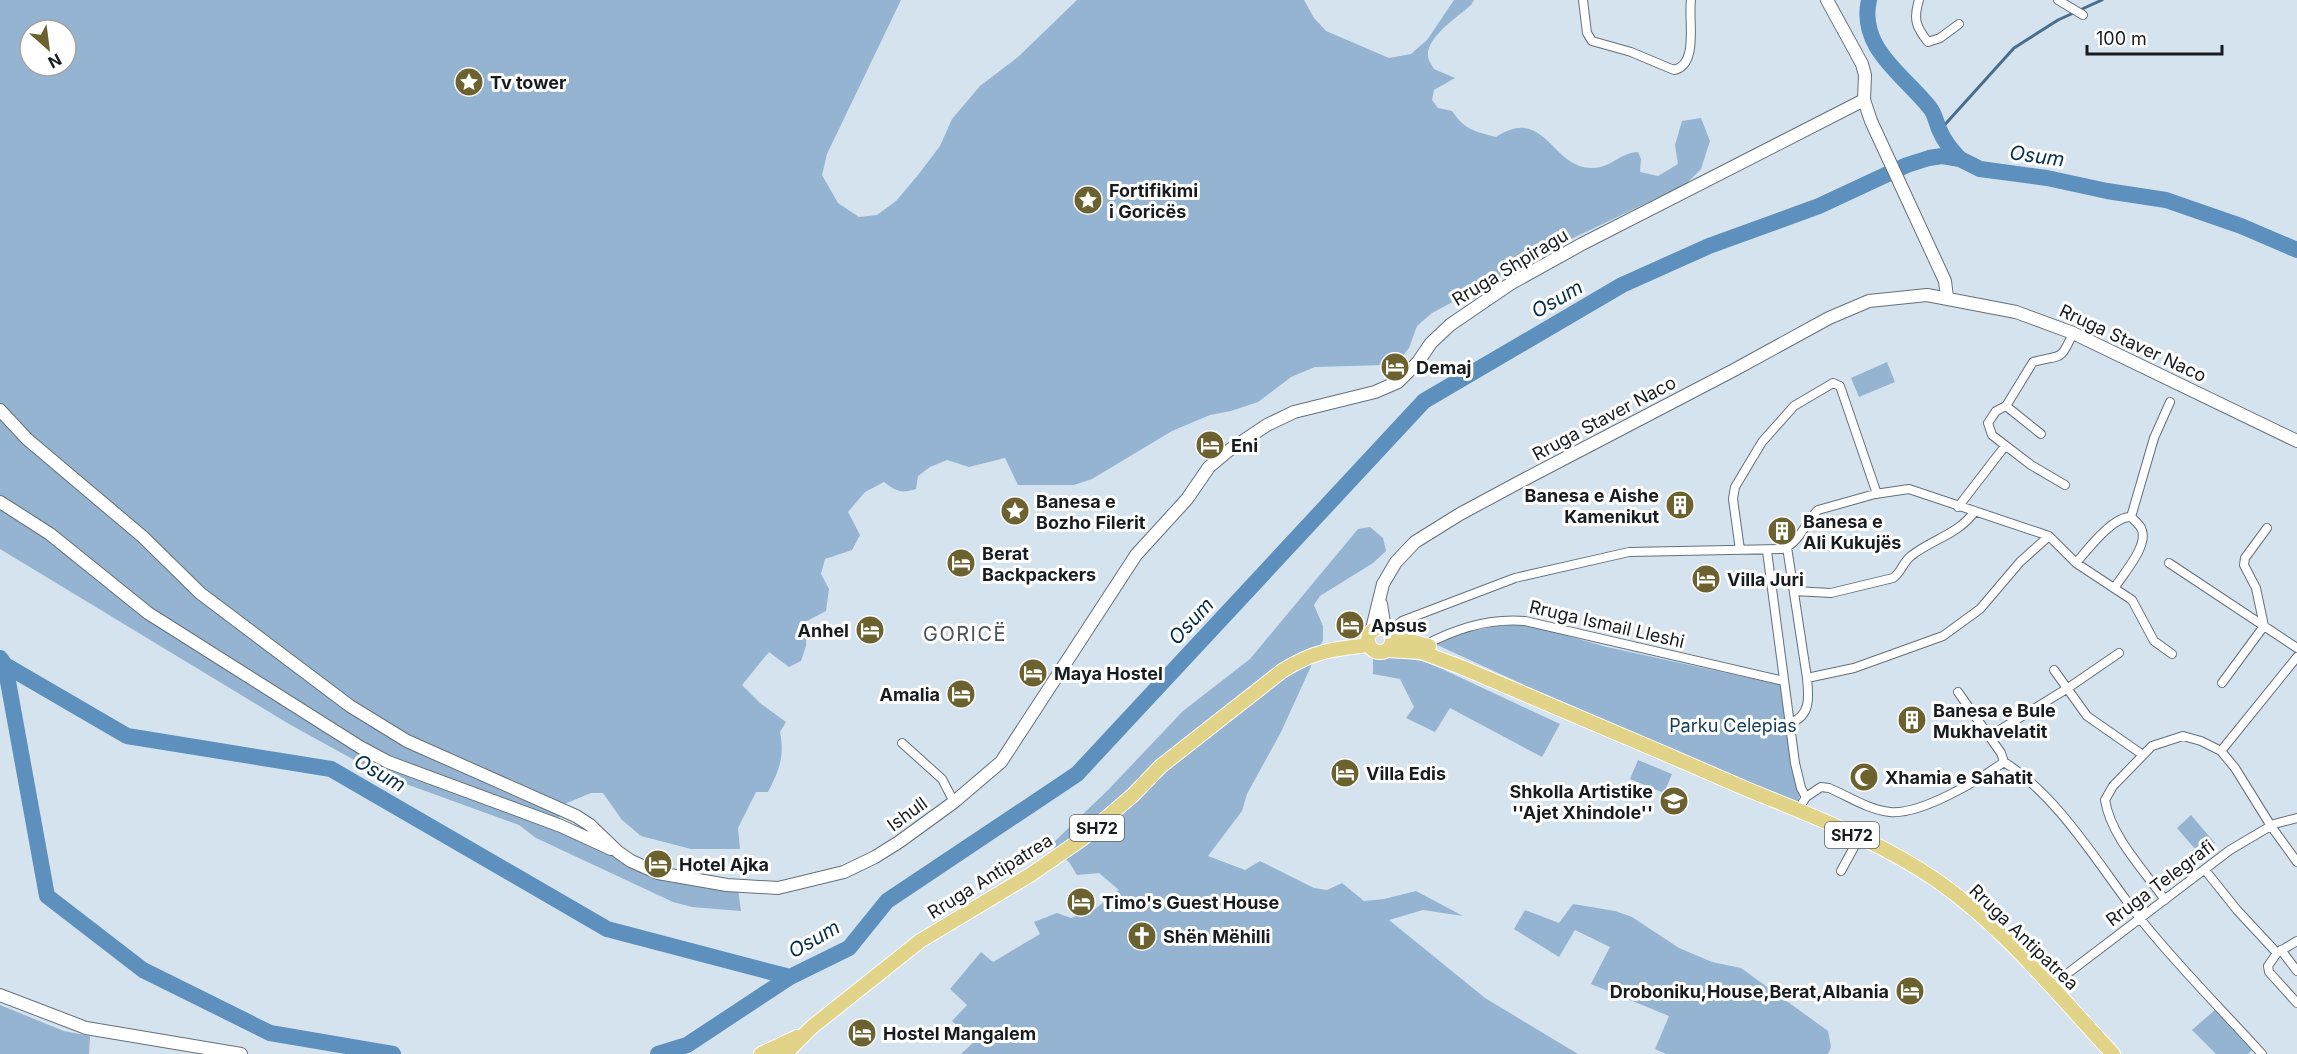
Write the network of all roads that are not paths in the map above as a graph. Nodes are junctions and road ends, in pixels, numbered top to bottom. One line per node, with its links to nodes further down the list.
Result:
1 (1582, 0): 2 (street)
2 (1691, 0)
3 (1827, 0): 8 (street)
4 (1919, 0): 7 (street)
5 (2058, 0): 6 (street)
6 (2083, 15)
7 (1959, 24)
8 (1864, 100): 9 (street); 25 (street, Rruga Shpiragu)
9 (1947, 297): 10 (street, Rruga Staver Naco); 33 (street, Rruga Staver Naco)
10 (2073, 333): 12 (street); 15 (street, Rruga Staver Naco)
11 (2170, 402): 22 (street)
12 (2006, 406): 14 (street); 16 (street)
13 (0, 410): 62 (street, Ishull)
14 (2041, 434)
15 (2297, 441)
16 (2005, 446): 17 (street); 20 (street)
17 (2065, 485)
18 (1876, 494): 20 (street); 26 (street); 27 (street)
19 (0, 502): 62 (street)
20 (1958, 507): 21 (street)
21 (1975, 511): 24 (street); 32 (street)
22 (2131, 517): 29 (street); 31 (street)
23 (2267, 528): 34 (street)
24 (2049, 536): 29 (street); 44 (street)
25 (1150, 538): 57 (street, Ishull)
26 (1787, 547): 28 (street); 32 (street)
27 (1740, 550): 28 (street); 35 (street)
28 (1767, 551): 45 (street)
29 (2076, 563): 31 (street)
30 (2169, 563): 34 (street)
31 (2115, 587): 41 (street)
32 (1794, 591): 44 (street)
33 (1379, 594): 35 (street); 36 (street, Rruga Staver Naco)
34 (2264, 626): 38 (street); 46 (street)
35 (1388, 632): 36 (main road, Rruga Antipatrea / SH72); 37 (main road, Rruga Antipatrea / SH72); 39 (main road)
36 (1370, 639): 39 (main road, Rruga Antipatrea / SH72); 74 (main road, Rruga Antipatrea / SH72)
37 (1425, 645): 45 (street, Rruga Ismail Lleshi); 49 (main road, Rruga Antipatrea / SH72)
38 (2297, 648)
39 (1387, 650): 49 (main road, Rruga Antipatrea / SH72)
40 (2119, 653): 47 (street)
41 (2172, 654)
42 (2297, 657): 53 (street)
43 (2054, 670): 47 (street)
44 (1807, 678): 50 (street)
45 (1784, 681): 50 (street)
46 (2222, 683)
47 (2068, 688): 51 (street); 54 (street)
48 (1958, 692): 51 (street)
49 (1536, 698): 58 (main road, Rruga Antipatrea / SH72)
50 (1790, 723): 56 (street)
51 (1990, 736): 55 (street)
52 (902, 743): 57 (street)
53 (2221, 751): 54 (street); 60 (street)
54 (2143, 755): 66 (street)
55 (2004, 762): 56 (street); 67 (street)
56 (1806, 797): 58 (street)
57 (954, 802): 62 (street, Ishull)
58 (1798, 810): 61 (main road, Rruga Antipatrea / SH72)
59 (2297, 818): 60 (street, Rruga Telegrafi)
60 (2271, 826): 63 (street); 64 (street, Rruga Telegrafi)
61 (1859, 838): 65 (street); 71 (main road, Rruga Antipatrea / SH72)
62 (618, 852)
63 (2297, 862)
64 (2205, 870): 66 (street, Rruga Telegrafi); 69 (street)
65 (1841, 871)
66 (2165, 900): 67 (street, Rruga Telegrafi)
67 (2141, 919): 71 (street, Rruga Telegrafi); 79 (street)
68 (2297, 941): 69 (street)
69 (2279, 952): 70 (street); 73 (street)
70 (2297, 971)
71 (2051, 986): 78 (main road, Rruga Antipatrea / SH72)
72 (0, 995): 75 (street)
73 (2297, 1003)
74 (804, 1033): 76 (main road, SH72); 77 (main road, Rruga Antipatrea / SH72)
75 (241, 1054)
76 (761, 1054)
77 (785, 1054)
78 (2113, 1054)
79 (2262, 1054)

